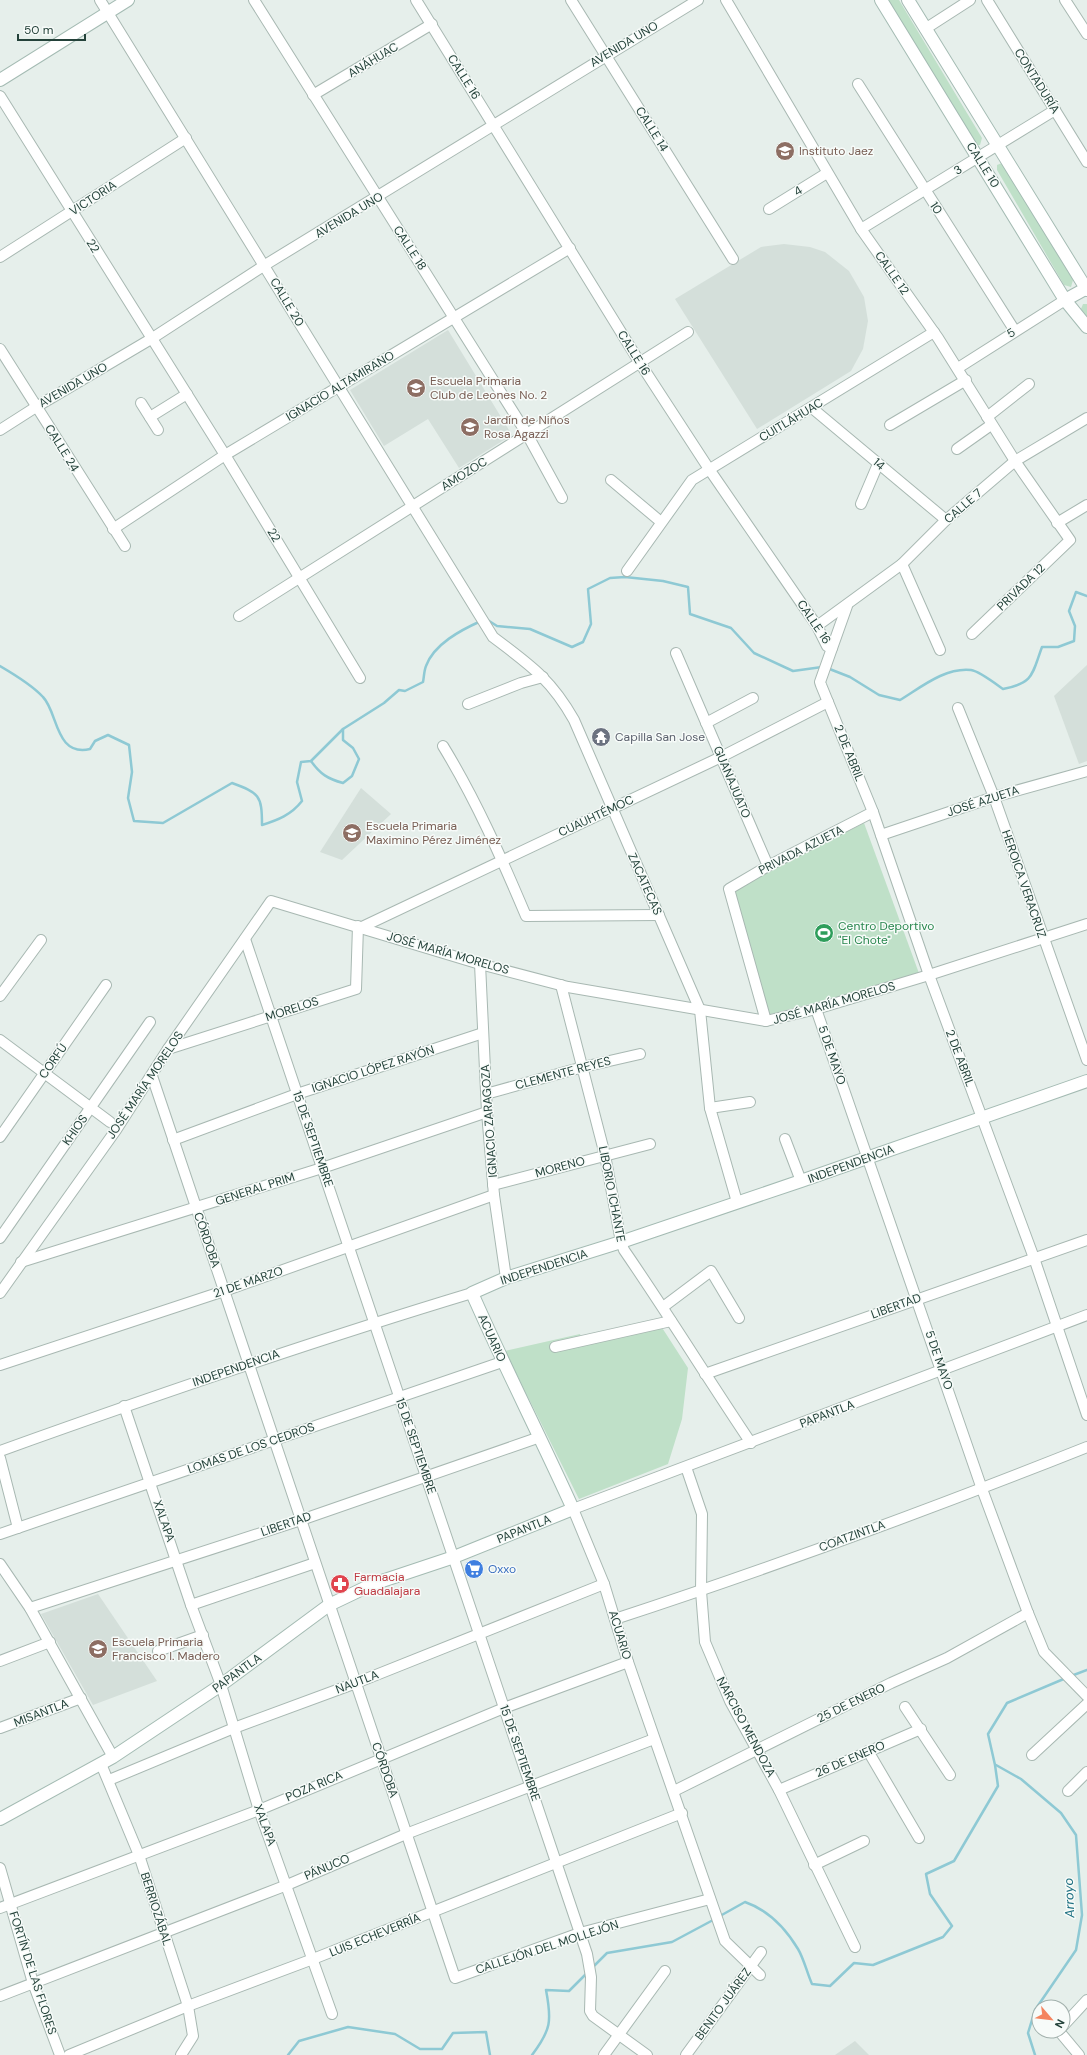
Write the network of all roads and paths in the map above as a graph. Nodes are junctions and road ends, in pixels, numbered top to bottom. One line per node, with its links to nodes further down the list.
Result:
1 (100, 0): 13 (street, CALLE 20)
2 (128, 0): 13 (main road)
3 (254, 0): 20 (street, CALLE 18)
4 (416, 0): 14 (street, CALLE 16)
5 (571, 0): 17 (street, CALLE 14)
6 (698, 0): 17 (street, AVENIDA UNO)
7 (726, 0): 28 (street, CALLE 12)
8 (881, 0): 26 (main road, CALLE 10)
9 (908, 0): 15 (main road, CALLE 10)
10 (970, 0): 15 (street)
11 (987, 0): 22 (street, CONTADURÍA)
12 (1065, 0): 16 (street)
13 (108, 13): 18 (main road); 24 (street, CALLE 20)
14 (432, 24): 20 (street, ANÁHUAC); 23 (street, CALLE 16)
15 (925, 29): 25 (main road, CALLE 10)
16 (1087, 34)
17 (605, 56): 23 (street, AVENIDA UNO); 36 (street, CALLE 14)
18 (0, 80)
19 (858, 84): 29 (street, 10)
20 (314, 95): 30 (street, CALLE 18)
21 (0, 96): 32 (street, 22)
22 (1055, 110): 25 (street, 3); 27 (street, CONTADURÍA)
23 (494, 126): 30 (street, AVENIDA UNO); 34 (street, CALLE 16)
24 (186, 138): 32 (street, VICTORIA); 37 (street, CALLE 20)
25 (999, 145): 26 (street, 3); 38 (main road, CALLE 10)
26 (978, 157): 29 (street, 3); 39 (main road, CALLE 10)
27 (1087, 162)
28 (827, 173): 31 (street, 4); 33 (street, CALLE 12)
29 (925, 191): 33 (street, 3); 42 (street, 10)
30 (378, 197): 37 (street, AVENIDA UNO); 40 (street, CALLE 18)
31 (769, 209)
32 (72, 212): 35 (street, VICTORIA); 45 (street, 22)
33 (861, 229): 44 (street, CALLE 12)
34 (570, 248): 40 (street, IGNACIO ALTAMIRANO); 47 (street, CALLE 16)
35 (0, 257)
36 (733, 259)
37 (265, 265): 45 (street, AVENIDA UNO); 51 (street, CALLE 20)
38 (1087, 289): 39 (main road)
39 (1065, 300): 41 (main road, CALLE 10); 42 (street, 5)
40 (455, 317): 51 (street, IGNACIO ALTAMIRANO); 62 (street, CALLE 18)
41 (1087, 327)
42 (1015, 331): 48 (street, 5)
43 (688, 332): 47 (street, AMOZOC)
44 (934, 332): 48 (street, CALLE 12); 55 (street, CUITLÁHUAC)
45 (152, 339): 52 (street, 22); 54 (street, AVENIDA UNO)
46 (0, 349): 54 (street, CALLE 24)
47 (640, 363): 62 (street, AMOZOC); 67 (street, CALLE 16)
48 (958, 368): 49 (street, CALLE 12)
49 (966, 380): 58 (street, CALLE 12); 59 (street)
50 (1029, 384): 58 (street)
51 (339, 387): 64 (street, IGNACIO ALTAMIRANO); 72 (street, CALLE 20)
52 (187, 394): 56 (street); 64 (street, 22)
53 (141, 403): 56 (street)
54 (36, 407): 60 (street, AVENIDA UNO); 76 (street, CALLE 24)
55 (812, 408): 66 (street, 14); 67 (street, CUITLÁHUAC)
56 (150, 417): 61 (street)
57 (1087, 418): 65 (street, CALLE 7)
58 (989, 421): 63 (street); 65 (street, CALLE 12)
59 (890, 425)
60 (0, 430)
61 (158, 430)
62 (527, 434): 69 (street, CALLE 18); 72 (street, AMOZOC)
63 (957, 449)
64 (225, 455): 76 (street, IGNACIO ALTAMIRANO); 81 (street, 22)
65 (1015, 461): 73 (street, CALLE 7); 75 (street, CALLE 12)
66 (878, 464): 70 (street); 73 (street, 14)
67 (709, 469): 74 (street, CUITLÁHUAC); 85 (street, CALLE 16)
68 (611, 480): 74 (street)
69 (562, 498)
70 (861, 504)
71 (1087, 505): 75 (street)
72 (413, 506): 81 (street, AMOZOC); 82 (street, CALLE 20)
73 (946, 520): 79 (street, CALLE 7)
74 (661, 522): 80 (street, CUITLÁHUAC)
75 (1057, 523): 77 (street, CALLE 12)
76 (113, 529): 78 (street, CALLE 24)
77 (1070, 540): 86 (street, PRIVADA 12)
78 (125, 546)
79 (902, 564): 83 (street, CALLE 7); 88 (street)
80 (627, 571)
81 (300, 577): 84 (street, AMOZOC); 91 (street, 22)
82 (472, 605): 90 (street, ZACATECAS)
83 (846, 606): 85 (street, CALLE 7); 87 (street)
84 (239, 616)
85 (817, 626): 87 (street, CALLE 16)
86 (972, 634)
87 (831, 649): 93 (street, CALLE 16)
88 (940, 650)
89 (676, 653): 96 (street, GUANAJUATO)
90 (543, 677): 94 (street); 101 (street, ZACATECAS)
91 (360, 678)
92 (753, 698): 96 (street)
93 (828, 702): 98 (street, CUAUHTÉMOC); 102 (street, 2 DE ABRIL)
94 (468, 704)
95 (958, 708): 100 (street, HEROICA VERACRUZ)
96 (706, 723): 98 (street, GUANAJUATO)
97 (442, 746): 104 (street)
98 (721, 757): 101 (street, CUAUHTÉMOC); 105 (street, GUANAJUATO)
99 (1087, 771): 100 (street, JOSÉ AZUETA)
100 (994, 797): 103 (street, JOSÉ AZUETA); 109 (street, HEROICA VERACRUZ)
101 (612, 808): 104 (street, CUAUHTÉMOC); 106 (street, ZACATECAS)
102 (873, 812): 103 (street, 2 DE ABRIL); 105 (street, PRIVADA AZUETA)
103 (881, 835): 113 (street, 2 DE ABRIL)
104 (502, 860): 106 (street); 108 (street, CUAUHTÉMOC)
105 (768, 866): 120 (street, PRIVADA AZUETA)
106 (659, 915): 118 (street, ZACATECAS)
107 (1087, 924): 109 (street, JOSÉ MARÍA MORELOS)
108 (360, 927): 110 (street, JOSÉ MARÍA MORELOS); 112 (street, JOSÉ MARÍA MORELOS); 119 (street, MORELOS)
109 (1043, 938): 113 (street, JOSÉ MARÍA MORELOS); 126 (street, HEROICA VERACRUZ)
110 (245, 939): 119 (street, 15 DE SEPTIEMBRE); 124 (street, JOSÉ MARÍA MORELOS)
111 (42, 940): 116 (street)
112 (480, 964): 115 (street, JOSÉ MARÍA MORELOS); 122 (street, IGNACIO ZARAGOZA)
113 (929, 975): 117 (street, JOSÉ MARÍA MORELOS); 137 (street, 2 DE ABRIL)
114 (106, 985): 128 (street, CORFÚ)
115 (561, 985): 118 (street, JOSÉ MARÍA MORELOS); 127 (street, LIBORIO ICHANTE)
116 (0, 996)
117 (816, 1009): 120 (street, JOSÉ MARÍA MORELOS); 144 (street, 5 DE MAYO)
118 (700, 1010): 120 (street, JOSÉ MARÍA MORELOS); 135 (street, ZACATECAS)
119 (271, 1016): 124 (street, MORELOS); 131 (street, 15 DE SEPTIEMBRE)
120 (766, 1021)
121 (150, 1022): 134 (street, KHIOS)
122 (483, 1032): 131 (street, IGNACIO LÓPEZ RAYÓN); 132 (street, IGNACIO ZARAGOZA)
123 (1, 1044): 128 (street)
124 (168, 1050): 129 (street, JOSÉ MARÍA MORELOS)
125 (640, 1054): 127 (street, CLEMENTE REYES)
126 (1087, 1060)
127 (584, 1067): 132 (street, CLEMENTE REYES); 143 (street, LIBORIO ICHANTE)
128 (45, 1074): 134 (street); 139 (street, CORFÚ)
129 (152, 1076): 141 (street, CÓRDOBA); 156 (street, JOSÉ MARÍA MORELOS)
130 (1087, 1081): 137 (main road, INDEPENDENCIA)
131 (297, 1094): 141 (street, IGNACIO LÓPEZ RAYÓN); 145 (street, 15 DE SEPTIEMBRE)
132 (486, 1094): 136 (street, IGNACIO ZARAGOZA)
133 (750, 1102): 135 (street)
134 (90, 1108): 138 (street); 151 (street, KHIOS)
135 (710, 1108): 149 (street, ZACATECAS)
136 (486, 1112): 145 (street, GENERAL PRIM); 147 (street, IGNACIO ZARAGOZA)
137 (983, 1117): 144 (main road, INDEPENDENCIA); 155 (street, 2 DE ABRIL)
138 (110, 1122)
139 (0, 1138)
140 (785, 1139): 146 (street)
141 (173, 1140): 150 (street, CÓRDOBA)
142 (650, 1144): 143 (street, MORENO)
143 (605, 1155): 147 (street, MORENO); 153 (street, LIBORIO ICHANTE)
144 (867, 1157): 146 (main road, INDEPENDENCIA); 161 (street, 5 DE MAYO)
145 (322, 1168): 150 (street, GENERAL PRIM); 154 (street, 15 DE SEPTIEMBRE)
146 (802, 1181): 149 (main road, INDEPENDENCIA)
147 (493, 1185): 148 (street, IGNACIO ZARAGOZA)
148 (494, 1195): 154 (street, 21 DE MARZO); 157 (street, IGNACIO ZARAGOZA)
149 (737, 1202): 153 (main road, INDEPENDENCIA)
150 (196, 1208): 156 (street, GENERAL PRIM); 158 (street, CÓRDOBA)
151 (0, 1238)
152 (1087, 1240): 155 (street, LIBERTAD)
153 (621, 1242): 157 (main road, INDEPENDENCIA); 162 (street, LIBORIO ICHANTE)
154 (349, 1246): 158 (street, 21 DE MARZO); 166 (street, 15 DE SEPTIEMBRE)
155 (1034, 1258): 161 (street, LIBERTAD); 167 (street, 2 DE ABRIL)
156 (21, 1262): 159 (street, JOSÉ MARÍA MORELOS)
157 (506, 1278): 160 (main road, INDEPENDENCIA)
158 (224, 1291): 170 (street, CÓRDOBA); 171 (street, 21 DE MARZO)
159 (0, 1293)
160 (472, 1293): 166 (street, INDEPENDENCIA); 169 (main road, ACUARIO)
161 (917, 1299): 172 (street, 5 DE MAYO); 173 (street, LIBERTAD)
162 (663, 1308): 164 (street); 165 (street, LIBORIO ICHANTE)
163 (1087, 1315): 167 (street, PAPANTLA)
164 (739, 1318)
165 (671, 1320): 168 (street); 173 (street, LIBORIO ICHANTE)
166 (374, 1322): 170 (street, INDEPENDENCIA); 174 (street, 15 DE SEPTIEMBRE)
167 (1057, 1326): 172 (street, PAPANTLA); 176 (street, 2 DE ABRIL)
168 (555, 1347)
169 (502, 1362): 174 (street, LOMAS DE LOS CEDROS); 177 (main road, ACUARIO)
170 (248, 1364): 175 (street, INDEPENDENCIA); 178 (street, CÓRDOBA)
171 (0, 1365)
172 (943, 1369): 179 (street, PAPANTLA); 186 (street, 5 DE MAYO)
173 (705, 1374): 179 (street, LIBORIO ICHANTE)
174 (400, 1398): 178 (street, LOMAS DE LOS CEDROS); 184 (street, 15 DE SEPTIEMBRE)
175 (124, 1406): 181 (street, INDEPENDENCIA); 185 (street, XALAPA)
176 (1087, 1415)
177 (540, 1437): 184 (street, LIBERTAD); 187 (main road, ACUARIO)
178 (274, 1440): 185 (street, LOMAS DE LOS CEDROS); 188 (street, CÓRDOBA)
179 (751, 1443): 183 (street, PAPANTLA)
180 (1087, 1447): 186 (street, COATZINTLA)
181 (0, 1452)
182 (0, 1458): 189 (street)
183 (686, 1467): 187 (street, PAPANTLA); 196 (street, NARCISO MENDOZA)
184 (426, 1475): 188 (street, LIBERTAD); 191 (street, 15 DE SEPTIEMBRE)
185 (151, 1483): 189 (street, LOMAS DE LOS CEDROS); 192 (street, XALAPA)
186 (982, 1488): 196 (street, COATZINTLA); 200 (street, 5 DE MAYO)
187 (573, 1509): 191 (main road, PAPANTLA); 195 (street, ACUARIO)
188 (301, 1520): 192 (street, LIBERTAD); 193 (street, CÓRDOBA)
189 (18, 1528): 190 (street, LOMAS DE LOS CEDROS)
190 (0, 1534)
191 (454, 1557): 198 (main road, PAPANTLA); 202 (street, 15 DE SEPTIEMBRE)
192 (178, 1561): 197 (street, XALAPA); 199 (street, LIBERTAD)
193 (315, 1563): 197 (street); 198 (street, CÓRDOBA)
194 (0, 1564): 199 (street)
195 (604, 1584): 201 (street, ACUARIO); 202 (street, NAUTLA)
196 (701, 1591): 201 (street, COATZINTLA); 219 (street, NARCISO MENDOZA)
197 (191, 1605): 203 (street, XALAPA)
198 (330, 1605): 208 (street, CÓRDOBA); 209 (main road, PAPANTLA)
199 (30, 1608): 204 (street)
200 (1028, 1613): 210 (street, 5 DE MAYO); 219 (street, 25 DE ENERO)
201 (615, 1619): 207 (street, ACUARIO)
202 (479, 1633): 208 (street, NAUTLA); 214 (street, 15 DE SEPTIEMBRE)
203 (203, 1635): 205 (street); 209 (street, XALAPA)
204 (50, 1642): 206 (street); 211 (street)
205 (158, 1651)
206 (0, 1662)
207 (628, 1662): 214 (street, POZA RICA); 218 (street, ACUARIO)
208 (356, 1683): 216 (street, NAUTLA); 223 (street, CÓRDOBA)
209 (221, 1685): 216 (street, XALAPA); 222 (main road, PAPANTLA)
210 (1086, 1695)
211 (81, 1698): 215 (street, MISANTLA); 222 (street)
212 (1087, 1704): 221 (street)
213 (904, 1707): 217 (street)
214 (504, 1708): 223 (street, POZA RICA); 228 (street, 15 DE SEPTIEMBRE)
215 (0, 1728)
216 (234, 1728): 227 (street, NAUTLA); 232 (street, XALAPA)
217 (921, 1729): 220 (street, 26 DE ENERO); 226 (street)
218 (654, 1739): 228 (street, PÁNUCO); 230 (street, ACUARIO)
219 (758, 1749): 229 (street, NARCISO MENDOZA); 230 (street, 25 DE ENERO)
220 (868, 1751): 229 (street, 26 DE ENERO); 236 (street)
221 (1032, 1755)
222 (114, 1757): 224 (main road, PAPANTLA)
223 (381, 1758): 232 (street, POZA RICA); 235 (street, CÓRDOBA)
224 (102, 1764): 227 (street, BERRIOZÁBAL); 234 (main road, PAPANTLA)
225 (1087, 1772): 231 (street)
226 (950, 1774)
227 (109, 1780): 238 (street, BERRIOZÁBAL)
228 (530, 1785): 235 (street, PÁNUCO); 239 (street, 15 DE SEPTIEMBRE)
229 (780, 1790): 240 (street, NARCISO MENDOZA)
230 (674, 1791): 233 (street, ACUARIO)
231 (1068, 1791)
232 (259, 1810): 238 (street, POZA RICA); 242 (street, XALAPA)
233 (682, 1813): 239 (street, LUIS ECHEVERRÍA); 243 (street, ACUARIO)
234 (0, 1819)
235 (406, 1834): 242 (street, PÁNUCO); 245 (street, CÓRDOBA)
236 (918, 1838)
237 (864, 1841): 240 (street)
238 (139, 1855): 244 (street, POZA RICA); 246 (street, BERRIOZÁBAL)
239 (556, 1862): 245 (street, LUIS ECHEVERRÍA); 247 (street, 15 DE SEPTIEMBRE)
240 (814, 1865): 248 (street, NARCISO MENDOZA)
241 (0, 1868): 244 (street, FORTÍN DE LAS FLORES)
242 (287, 1885): 246 (street, PÁNUCO); 250 (street, XALAPA)
243 (710, 1899): 247 (street, CALLEJÓN DEL MOLLEJÓN); 251 (street, ACUARIO)
244 (5, 1906): 255 (street, FORTÍN DE LAS FLORES)
245 (433, 1912): 250 (street, LUIS ECHEVERRÍA); 254 (street, CÓRDOBA)
246 (163, 1932): 255 (street, PÁNUCO); 258 (street, BERRIOZÁBAL)
247 (580, 1933): 254 (street, CALLEJÓN DEL MOLLEJÓN); 261 (street, 15 DE SEPTIEMBRE)
248 (855, 1948)
249 (761, 1952): 251 (street, BENITO JUÁREZ)
250 (313, 1959): 258 (street, LUIS ECHEVERRÍA); 259 (street, XALAPA)
251 (750, 1967): 253 (street, ACUARIO); 268 (street, BENITO JUÁREZ)
252 (665, 1971): 261 (street)
253 (760, 1975)
254 (455, 1978)
255 (34, 1983): 256 (street, PÁNUCO); 263 (street, FORTÍN DE LAS FLORES)
256 (0, 1996)
257 (1087, 2000): 260 (street)
258 (188, 2006): 264 (street, LUIS ECHEVERRÍA); 265 (street, BERRIOZÁBAL)
259 (332, 2014)
260 (1071, 2017)
261 (618, 2035): 266 (street); 267 (street)
262 (1066, 2039): 269 (street)
263 (60, 2055)
264 (68, 2055)
265 (182, 2055)
266 (604, 2055)
267 (647, 2055)
268 (686, 2055)
269 (1079, 2055)

